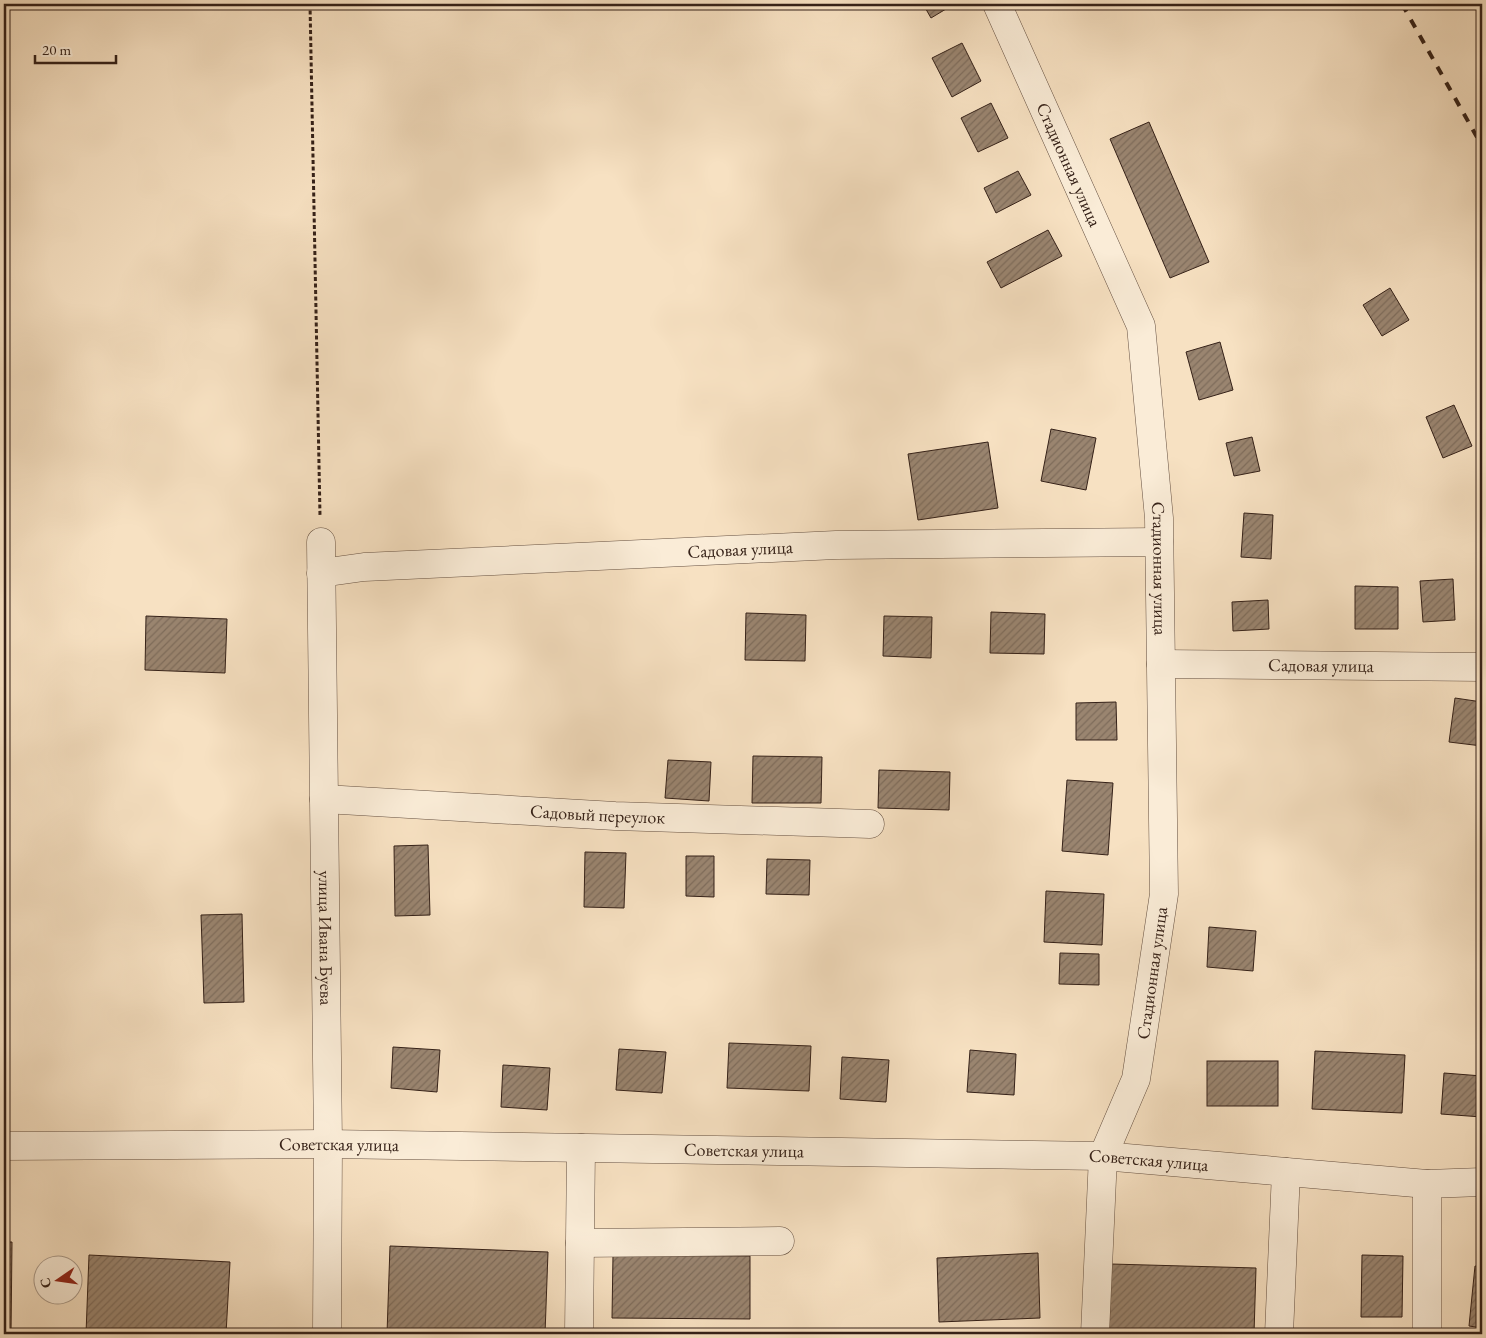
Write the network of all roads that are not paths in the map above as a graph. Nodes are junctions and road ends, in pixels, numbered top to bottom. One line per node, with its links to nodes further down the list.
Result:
1 (998, 4): 3 (street, Стадионная улица)
2 (321, 542): 4 (street, улица Ивана Буева)
3 (1159, 542): 4 (street, Садовая улица); 5 (street, Стадионная улица)
4 (321, 573): 7 (street, улица Ивана Буева)
5 (1161, 664): 6 (street, Садовая улица); 12 (street, Стадионная улица)
6 (1482, 667)
7 (324, 799): 8 (street, Садовый переулок); 9 (street, улица Ивана Буева)
8 (870, 824)
9 (328, 1144): 10 (street, Советская улица); 11 (street, Советская улица); 18 (street, улица Ивана Буева)
10 (4, 1146)
11 (581, 1148): 12 (street, Советская улица); 17 (street)
12 (1103, 1156): 13 (street, Советская улица); 20 (street)
13 (1286, 1172): 15 (street, Советская улица); 21 (street)
14 (1482, 1182): 15 (street, Советская улица)
15 (1427, 1184): 22 (street)
16 (780, 1241): 17 (street)
17 (580, 1242): 19 (street)
18 (327, 1334)
19 (579, 1334)
20 (1095, 1334)
21 (1279, 1334)
22 (1427, 1334)

